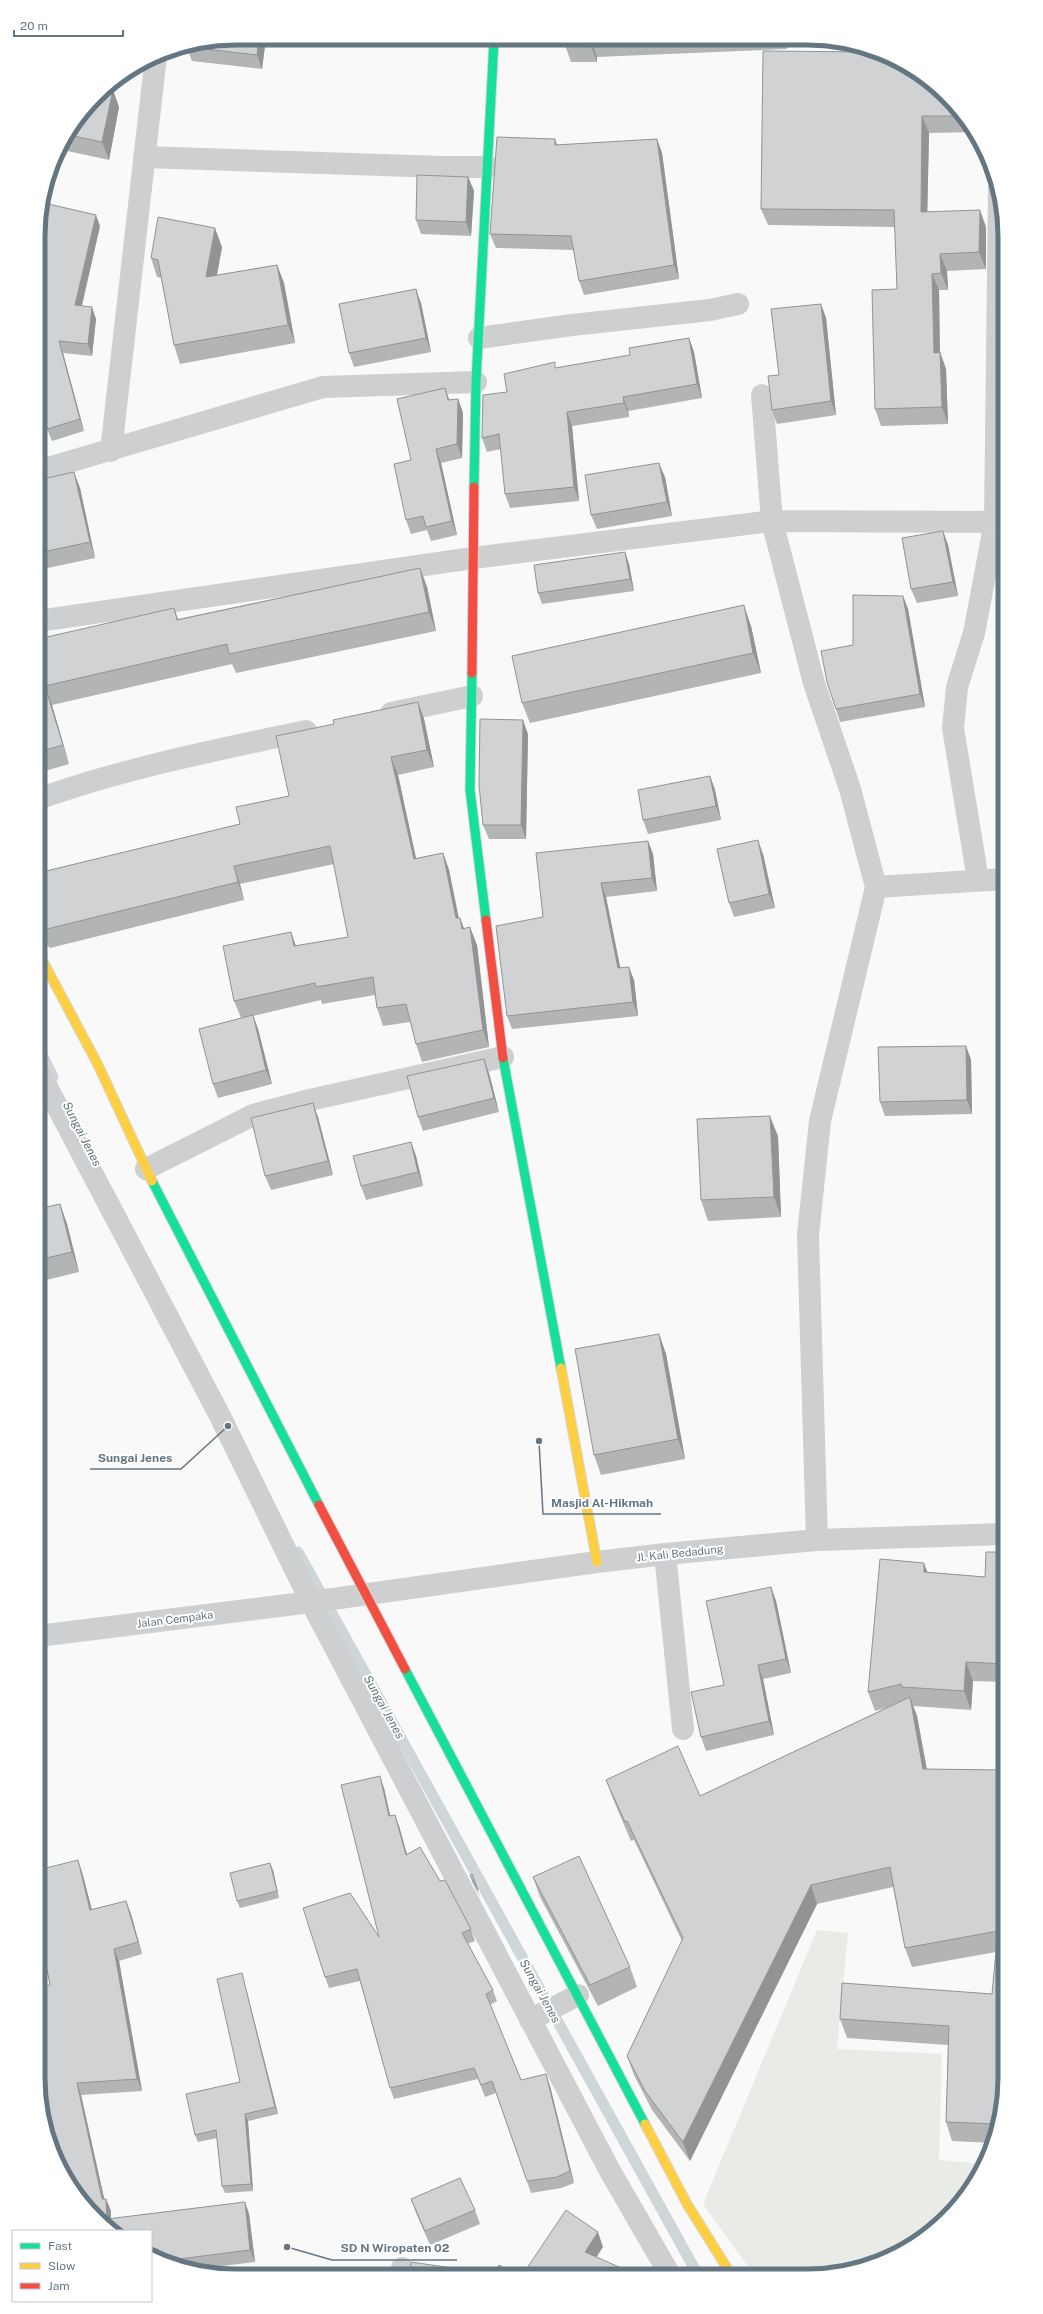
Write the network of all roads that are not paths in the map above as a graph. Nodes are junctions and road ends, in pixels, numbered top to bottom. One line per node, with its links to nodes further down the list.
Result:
1 (494, 45): 4 (street)
2 (155, 63): 3 (street)
3 (144, 157): 4 (street); 9 (street)
4 (488, 167): 6 (street)
5 (738, 304): 6 (street)
6 (479, 338): 7 (street)
7 (476, 382): 9 (street); 14 (street)
8 (762, 394): 11 (street)
9 (111, 451): 10 (street)
10 (45, 469)
11 (772, 521): 12 (street); 14 (street); 22 (street)
12 (998, 522)
13 (998, 531): 21 (street)
14 (473, 558): 15 (street); 16 (street)
15 (45, 620)
16 (472, 696): 17 (street); 24 (street)
17 (373, 717)
18 (328, 726): 19 (street)
19 (45, 796)
20 (998, 879): 21 (street)
21 (978, 880): 22 (street)
22 (876, 887): 28 (street)
23 (45, 965): 26 (street)
24 (503, 1057): 26 (street); 30 (street)
25 (45, 1083): 32 (street)
26 (146, 1169): 31 (street)
27 (998, 1534): 28 (street, Jl. Kali Bedadung)
28 (817, 1540): 29 (street, Jl. Kali Bedadung)
29 (665, 1554): 30 (street, Jl. Kali Bedadung); 34 (street)
30 (597, 1562): 31 (street, Jl. Kali Bedadung)
31 (362, 1595): 32 (street, Jalan Cempaka); 35 (street)
32 (318, 1601): 33 (street, Jalan Cempaka); 36 (street)
33 (45, 1635)
34 (683, 1729)
35 (575, 1996): 36 (street); 38 (street)
36 (533, 2018): 37 (street)
37 (667, 2269)
38 (728, 2269)

